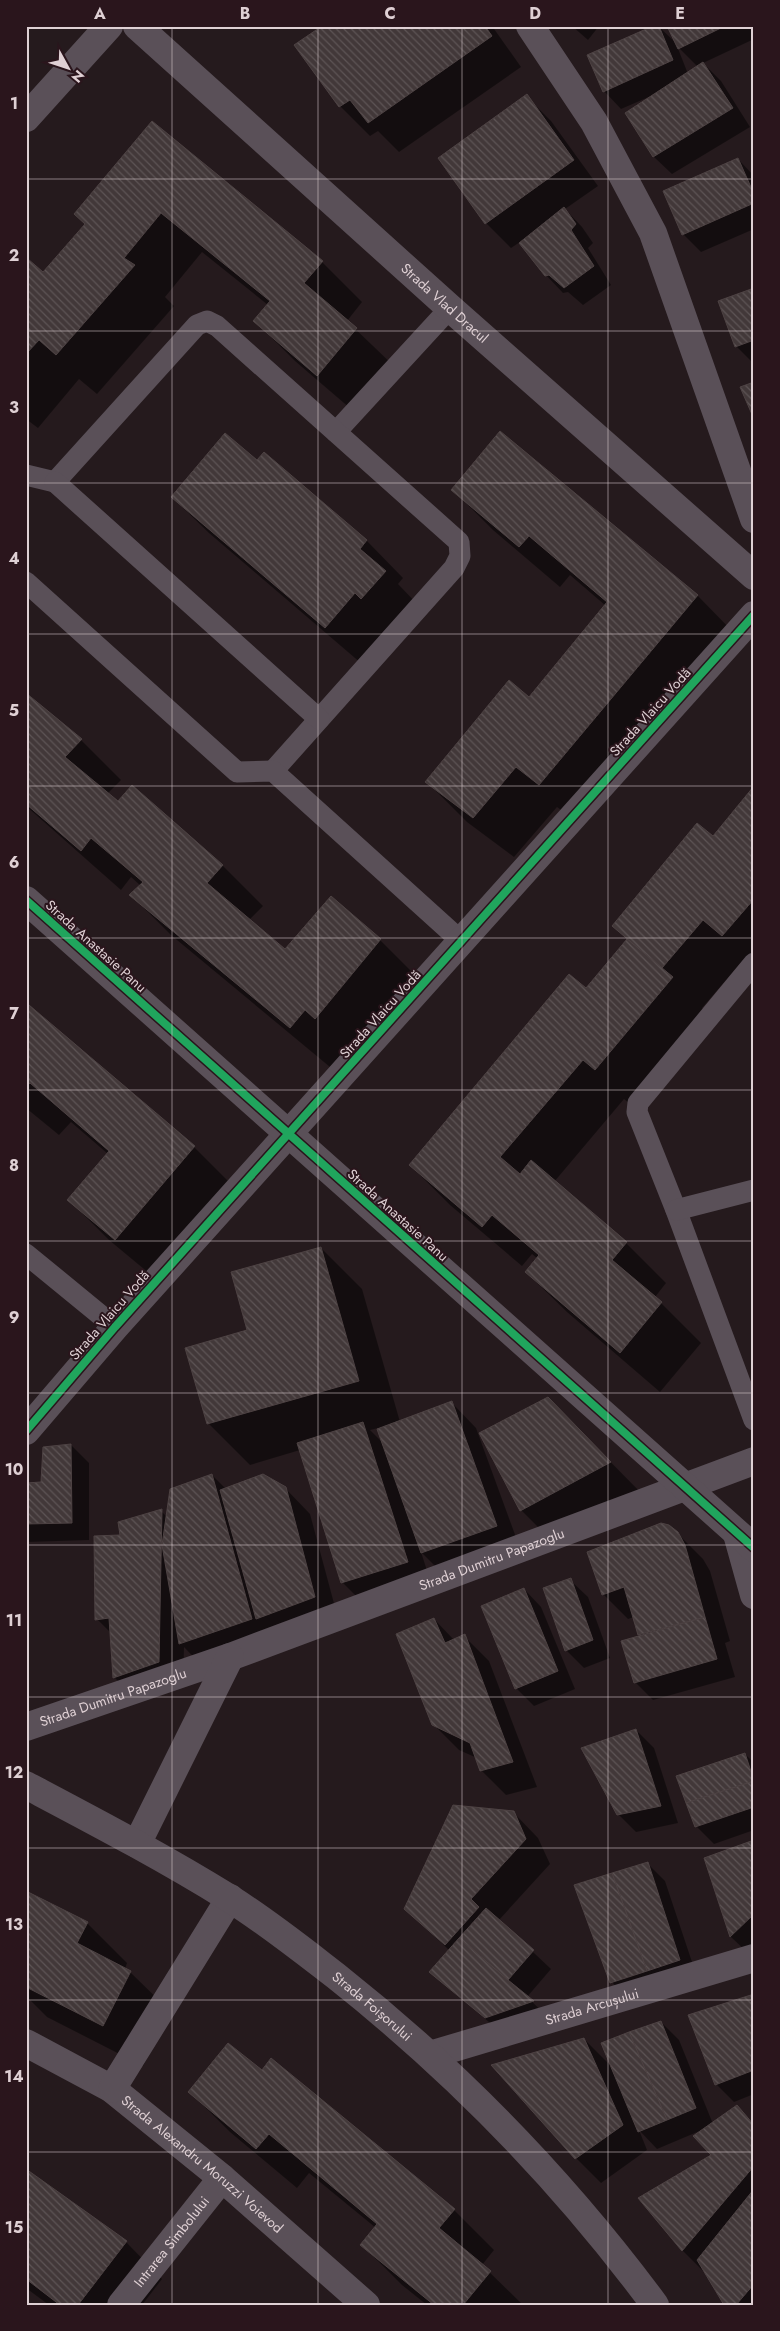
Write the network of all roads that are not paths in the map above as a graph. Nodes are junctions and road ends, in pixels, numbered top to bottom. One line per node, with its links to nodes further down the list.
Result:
1 (109, 26): 4 (street)
2 (137, 26): 5 (street, Strada Vlad Dracul)
3 (530, 26): 9 (street)
4 (26, 118)
5 (450, 308): 6 (lane); 10 (street, Strada Vlad Dracul)
6 (336, 432): 8 (lane); 13 (lane)
7 (26, 475): 8 (lane)
8 (55, 482): 13 (lane)
9 (754, 520)
10 (754, 576)
11 (26, 582): 14 (lane)
12 (754, 615): 16 (street, Strada Vlaicu Vodă)
13 (319, 718): 14 (lane)
14 (273, 771): 16 (lane)
15 (26, 900): 18 (street, Strada Anastasie Panu)
16 (462, 941): 18 (street, Strada Vlaicu Vodă)
17 (754, 963): 20 (lane)
18 (289, 1134): 22 (street, Strada Vlaicu Vodă); 26 (street, Strada Anastasie Panu)
19 (754, 1190): 20 (lane)
20 (676, 1210): 23 (lane)
21 (26, 1254): 22 (lane)
22 (115, 1327): 24 (street, Strada Vlaicu Vodă)
23 (754, 1420)
24 (26, 1431)
25 (754, 1461): 26 (street, Strada Dumitru Papazoglu)
26 (685, 1488): 27 (street, Strada Anastasie Panu); 29 (street, Strada Dumitru Papazoglu)
27 (745, 1541): 28 (street)
28 (754, 1595)
29 (230, 1657): 30 (street, Strada Dumitru Papazoglu); 32 (street)
30 (26, 1728)
31 (26, 1785): 32 (street, Strada Foișorului)
32 (138, 1844): 33 (street, Strada Foișorului)
33 (230, 1898): 36 (street, Strada Foișorului); 37 (street)
34 (754, 1958): 36 (street, Strada Arcușului)
35 (26, 2042): 37 (street, Strada Alexandru Moruzzi Voievod)
36 (430, 2055): 41 (street, Strada Foișorului)
37 (112, 2089): 38 (street, Strada Alexandru Moruzzi Voievod)
38 (222, 2178): 39 (street, Intrarea Simbolului); 40 (street, Strada Alexandru Moruzzi Voievod)
39 (121, 2305)
40 (366, 2305)
41 (655, 2305)

